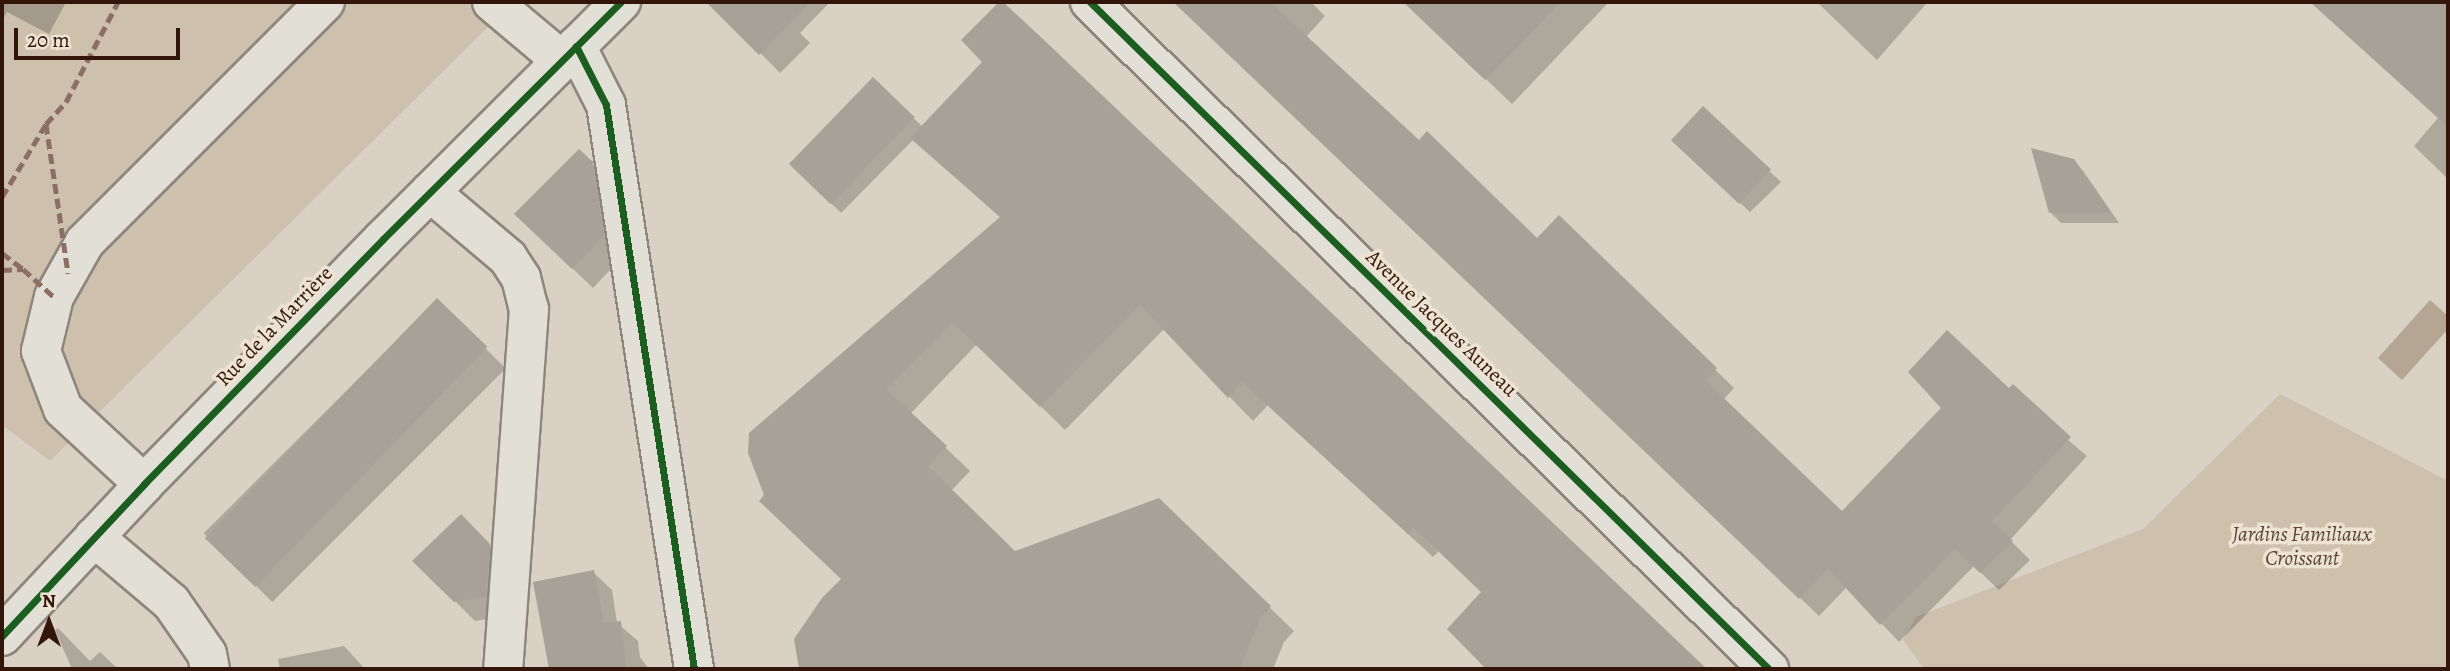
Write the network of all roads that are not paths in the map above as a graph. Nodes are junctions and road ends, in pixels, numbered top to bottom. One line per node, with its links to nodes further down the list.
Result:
1 (325, 2): 7 (street)
2 (492, 2): 5 (street)
3 (621, 2): 5 (street, Rue de la Marrière)
4 (1090, 2): 13 (street, Avenue Jacques Auneau)
5 (569, 53): 6 (street, Rue de la Marrière); 12 (street)
6 (430, 192): 7 (street, Rue de la Marrière); 11 (street)
7 (144, 484): 8 (street, Rue de la Marrière)
8 (94, 537): 9 (street, Rue de la Marrière); 10 (street)
9 (2, 636)
10 (210, 669)
11 (503, 669)
12 (694, 669)
13 (1769, 669)

